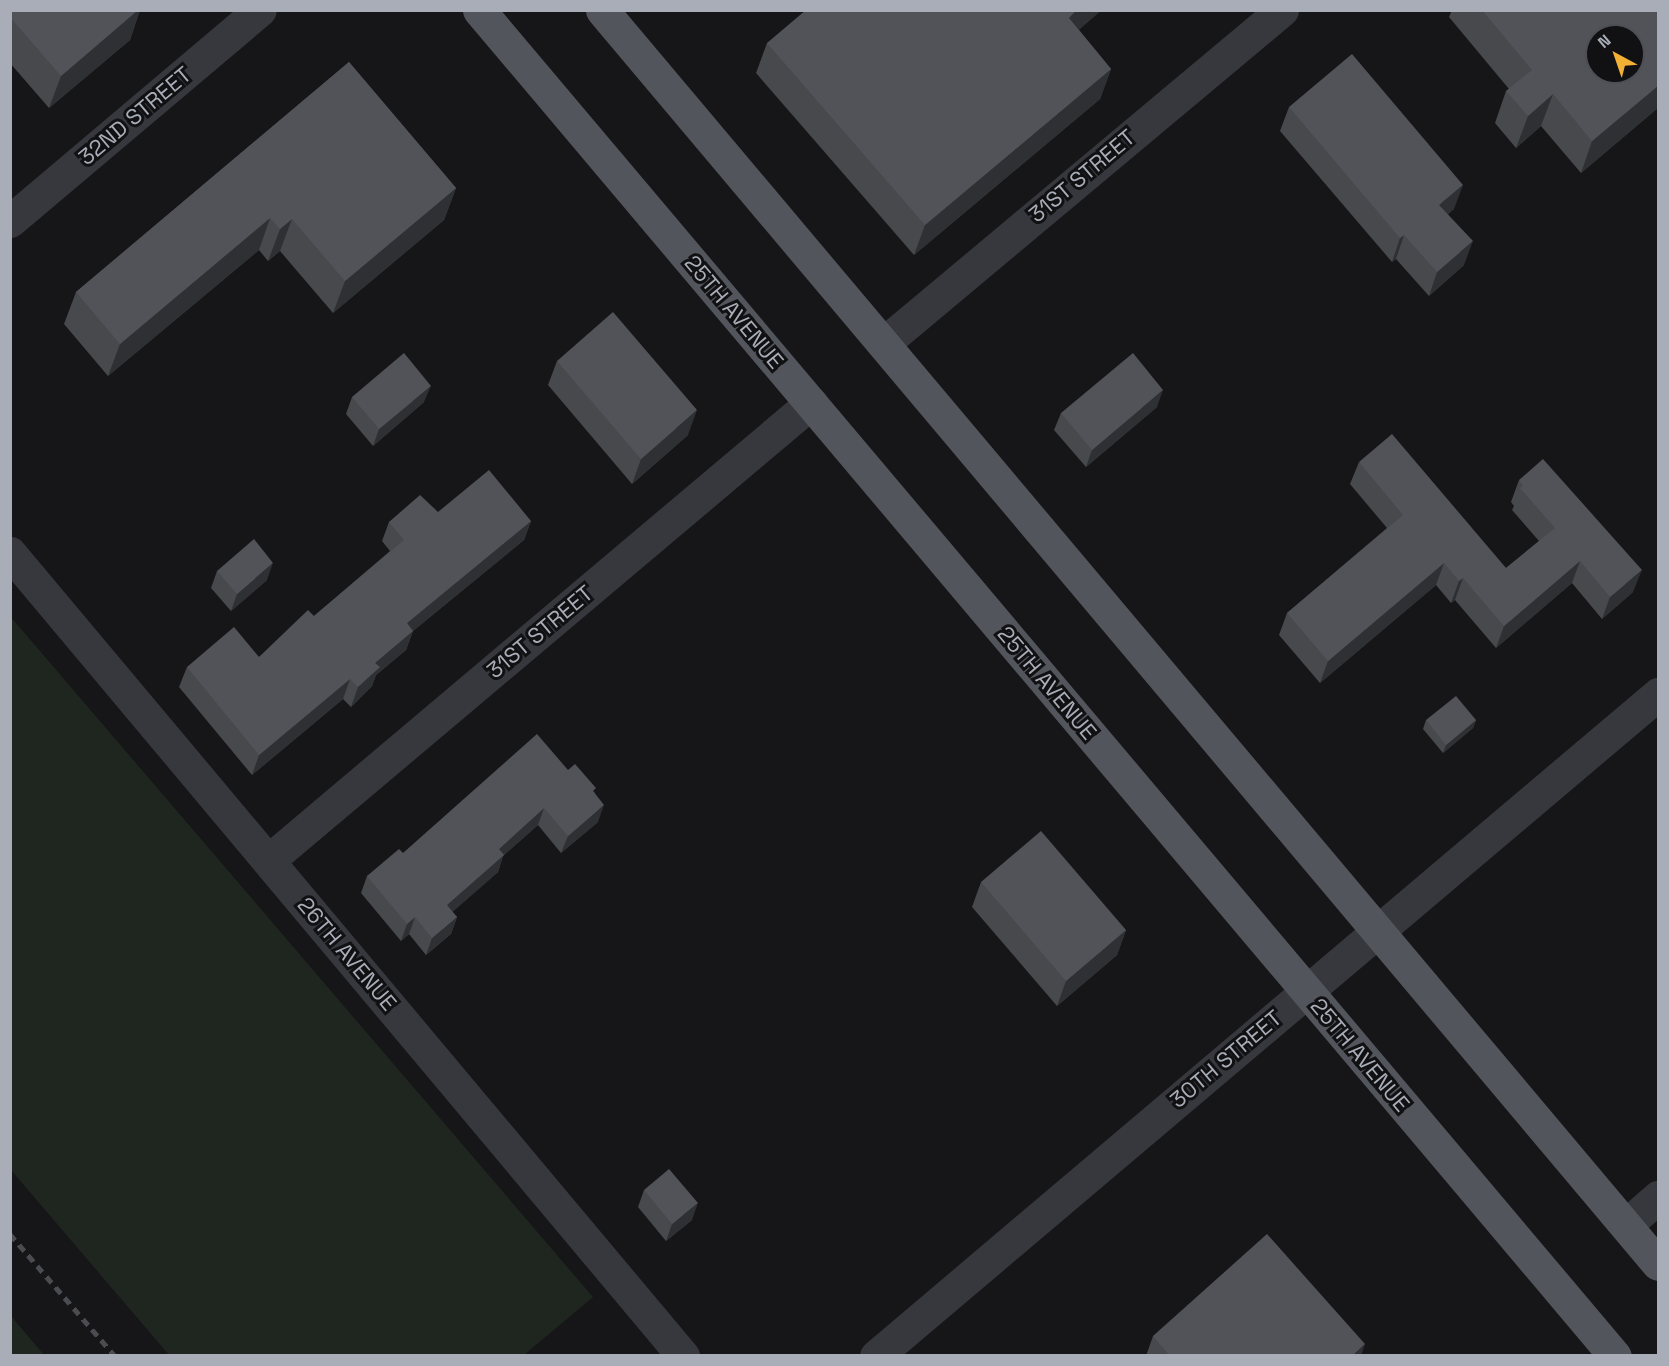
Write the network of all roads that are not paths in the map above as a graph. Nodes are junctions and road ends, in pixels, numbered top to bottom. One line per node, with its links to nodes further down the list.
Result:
1 (260, 10): 5 (street, 32ND STREET)
2 (479, 10): 7 (main road, 25TH AVENUE)
3 (602, 10): 6 (main road)
4 (1282, 10): 6 (street, 31ST STREET)
5 (10, 221)
6 (884, 342): 11 (main road)
7 (811, 403): 10 (street, 31ST STREET); 12 (main road, 25TH AVENUE)
8 (10, 553): 10 (street, 26TH AVENUE)
9 (1659, 694): 11 (street, 30TH STREET)
10 (268, 860): 16 (street, 26TH AVENUE)
11 (1376, 933): 12 (street, 30TH STREET); 14 (main road)
12 (1306, 992): 17 (street, 30TH STREET); 18 (main road, 25TH AVENUE)
13 (1659, 1197): 14 (street)
14 (1626, 1225): 15 (main road)
15 (1659, 1264)
16 (683, 1356)
17 (876, 1356)
18 (1615, 1356)

